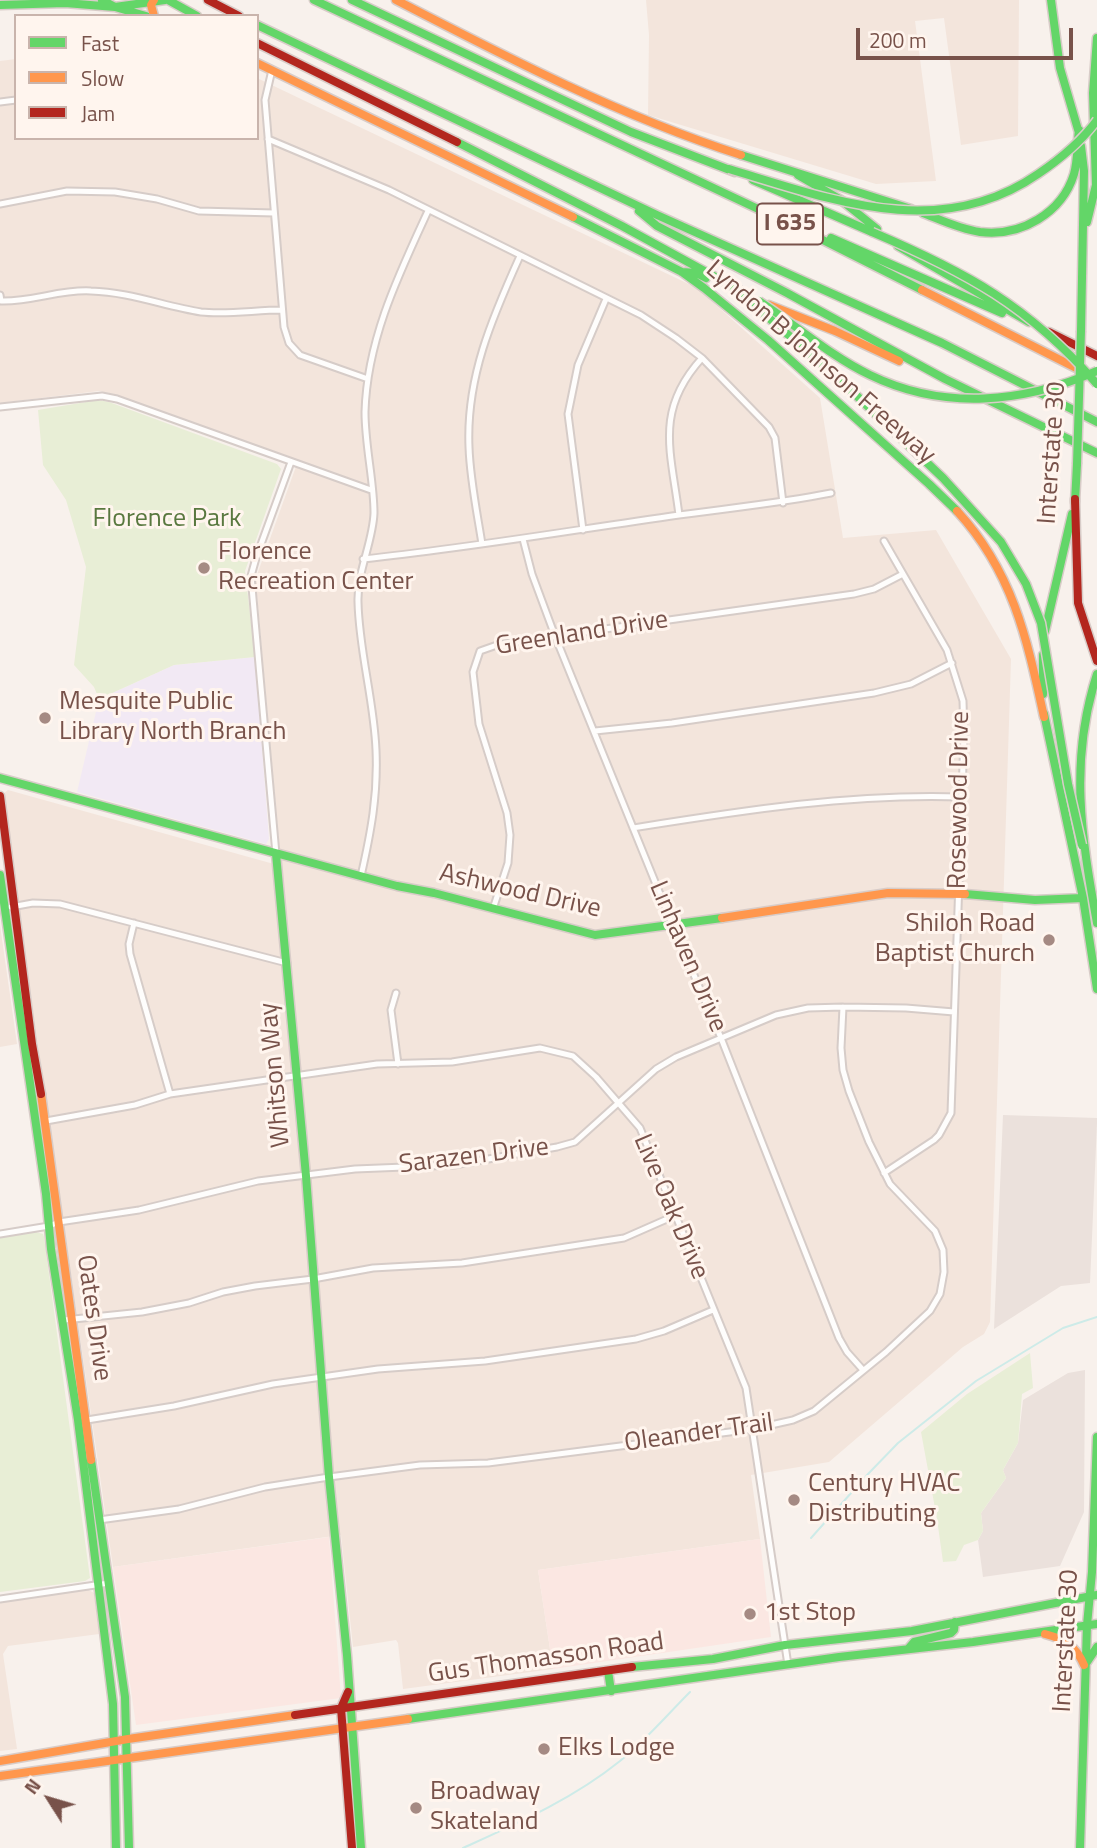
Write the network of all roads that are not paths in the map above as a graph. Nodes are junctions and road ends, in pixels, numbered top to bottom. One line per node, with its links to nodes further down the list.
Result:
1 (102, 0): 10 (main road)
2 (167, 0): 8 (main road); 12 (main road)
3 (208, 0): 13 (main road)
4 (314, 0): 28 (main road, I 635)
5 (352, 0): 22 (main road)
6 (396, 0): 23 (main road)
7 (1051, 0): 20 (main road, Interstate 30)
8 (153, 1): 10 (main road)
9 (0, 5): 10 (main road)
10 (115, 7): 11 (main road)
11 (137, 14)
12 (193, 14)
13 (235, 14)
14 (259, 26): 24 (main road, Lyndon B Johnson Freeway / I 635)
15 (1097, 37): 29 (main road)
16 (259, 44): 32 (main road)
17 (259, 64): 18 (main road, Lyndon B Johnson Freeway)
18 (272, 70): 21 (street); 31 (main road, Lyndon B Johnson Freeway)
19 (1097, 120): 22 (main road, bridge)
20 (1079, 130): 23 (main road); 29 (main road, Interstate 30)
21 (268, 139): 26 (street); 27 (street)
22 (729, 169): 42 (main road, bridge)
23 (798, 175): 36 (main road)
24 (626, 200): 39 (main road); 44 (main road, Lyndon B Johnson Freeway / I 635)
25 (0, 204): 27 (street)
26 (428, 211): 30 (street); 41 (street)
27 (274, 213): 35 (street)
28 (807, 232): 36 (main road); 42 (main road, I 635)
29 (1083, 236): 49 (main road, Interstate 30, bridge)
30 (520, 256): 34 (street); 55 (street)
31 (682, 272): 39 (main road); 62 (main road, Lyndon B Johnson Freeway)
32 (741, 292): 40 (main road, bridge); 68 (main road, bridge)
33 (0, 295): 35 (street)
34 (607, 299): 38 (street); 52 (street)
35 (282, 310): 41 (street)
36 (1035, 325): 37 (main road)
37 (1097, 356)
38 (702, 358): 50 (street); 51 (street)
39 (925, 368): 45 (main road)
40 (1097, 372)
41 (368, 379): 47 (street)
42 (1097, 381)
43 (0, 407): 46 (street)
44 (1097, 422)
45 (1097, 453)
46 (291, 462): 47 (street); 69 (street, Whitson Way)
47 (371, 490): 56 (street)
48 (831, 493): 50 (street)
49 (1075, 499): 59 (main road); 62 (main road, Interstate 30)
50 (783, 503): 51 (street)
51 (680, 515): 52 (street)
52 (583, 530): 53 (street)
53 (523, 539): 55 (street); 58 (street, Linhaven Drive)
54 (884, 541): 57 (street, Rosewood Drive)
55 (482, 544): 56 (street)
56 (363, 559): 72 (street)
57 (903, 574): 58 (street, Greenland Drive); 60 (street, Rosewood Drive)
58 (555, 636): 63 (street, Linhaven Drive); 77 (street, Greenland Drive)
59 (1097, 661)
60 (952, 663): 63 (street); 66 (street, Rosewood Drive)
61 (1097, 674): 68 (main road)
62 (1044, 717): 74 (main road, Interstate 30)
63 (594, 731): 67 (street, Linhaven Drive)
64 (0, 778): 69 (main road, Ashwood Drive)
65 (0, 796): 70 (main road, Oates Drive)
66 (962, 797): 67 (street); 73 (street, Rosewood Drive)
67 (633, 828): 80 (street, Linhaven Drive)
68 (1082, 845): 79 (main road)
69 (276, 854): 72 (main road, Ashwood Drive); 81 (main road, Whitson Way)
70 (4, 857): 75 (main road, Oates Drive)
71 (0, 875): 76 (main road, Oates Drive)
72 (361, 876): 77 (main road, Ashwood Drive)
73 (958, 894): 74 (main road, Ashwood Drive); 80 (main road, Ashwood Drive); 85 (street, Rosewood Drive)
74 (1083, 898): 82 (main road, Interstate 30)
75 (16, 907): 76 (street); 78 (street); 91 (main road, Oates Drive)
76 (5, 908): 92 (main road, Oates Drive)
77 (494, 909): 80 (main road, Ashwood Drive)
78 (134, 923): 81 (street); 89 (street)
79 (1097, 923)
80 (673, 926): 86 (street, Linhaven Drive)
81 (287, 963): 88 (main road, Whitson Way)
82 (1097, 989)
83 (396, 993): 87 (street)
84 (843, 1007): 85 (street, Sarazen Drive); 86 (street, Sarazen Drive); 93 (street, Oleander Trail)
85 (954, 1012): 93 (street, Rosewood Drive)
86 (721, 1038): 90 (street, Sarazen Drive); 102 (street, Linhaven Drive)
87 (398, 1063): 88 (street, Live Oak Drive); 90 (street, Live Oak Drive)
88 (296, 1076): 89 (street, Live Oak Drive); 94 (main road, Whitson Way)
89 (170, 1094): 91 (street, Live Oak Drive)
90 (618, 1104): 94 (street, Sarazen Drive); 95 (street, Live Oak Drive)
91 (46, 1121): 92 (street, Live Oak Drive); 96 (main road, Oates Drive)
92 (34, 1123): 97 (main road, Oates Drive)
93 (884, 1173): 102 (street, Oleander Trail)
94 (306, 1176): 96 (street, Sarazen Drive); 99 (main road, Whitson Way)
95 (674, 1216): 99 (street); 100 (street, Live Oak Drive)
96 (59, 1222): 97 (street, Sarazen Drive); 101 (main road, Oates Drive)
97 (48, 1226): 98 (street, Sarazen Drive); 101 (main road, Oates Drive)
98 (0, 1234)
99 (313, 1279): 101 (street); 103 (main road, Whitson Way)
100 (713, 1310): 103 (street); 105 (street, Live Oak Drive)
101 (68, 1320): 104 (main road, Oates Drive)
102 (863, 1370): 105 (street, Oleander Trail)
103 (323, 1377): 104 (street); 107 (main road, Whitson Way)
104 (83, 1420): 108 (main road, Oates Drive)
105 (753, 1429): 107 (street, Oleander Trail); 119 (street, Live Oak Drive)
106 (1097, 1437): 109 (main road, Interstate 30)
107 (329, 1477): 108 (street, Oleander Trail); 125 (main road, Whitson Way)
108 (94, 1521): 111 (main road, Oates Drive); 112 (main road, Oates Drive)
109 (1093, 1546): 110 (main road); 113 (main road, Interstate 30)
110 (1097, 1558)
111 (109, 1583): 112 (street); 130 (main road, Oates Drive)
112 (98, 1585): 114 (street); 131 (main road, Oates Drive)
113 (1093, 1596): 115 (main road, Gus Thomasson Road); 117 (main road, Interstate 30)
114 (0, 1599)
115 (955, 1622): 119 (main road, Gus Thomasson Road); 121 (main road)
116 (1097, 1624): 117 (main road, Gus Thomasson Road)
117 (1087, 1625): 118 (main road, Gus Thomasson Road); 123 (main road, Interstate 30)
118 (1039, 1633): 121 (main road, Gus Thomasson Road); 123 (main road)
119 (785, 1645): 122 (street, Live Oak Drive); 124 (main road, Gus Thomasson Road)
120 (1097, 1647): 123 (main road)
121 (908, 1649): 122 (main road, Gus Thomasson Road)
122 (788, 1665): 126 (main road, Gus Thomasson Road)
123 (1087, 1667): 140 (main road, Interstate 30)
124 (608, 1671): 126 (main road); 127 (main road, Gus Thomasson Road)
125 (349, 1690): 127 (main road, Whitson Way); 128 (main road)
126 (611, 1691): 129 (main road, Gus Thomasson Road)
127 (351, 1707): 128 (main road, Gus Thomasson Road); 129 (main road, Whitson Way)
128 (341, 1708): 129 (main road); 130 (main road, Gus Thomasson Road)
129 (347, 1728): 132 (main road, Gus Thomasson Road); 138 (main road); 139 (main road)
130 (128, 1739): 131 (main road, Gus Thomasson Road); 132 (main road, Oates Drive)
131 (114, 1741): 133 (main road, Oates Drive); 134 (main road, Gus Thomasson Road)
132 (127, 1758): 133 (main road, Gus Thomasson Road); 137 (main road, Oates Drive)
133 (115, 1760): 135 (main road, Gus Thomasson Road); 136 (main road, Oates Drive)
134 (0, 1761)
135 (0, 1776)
136 (116, 1848)
137 (129, 1848)
138 (352, 1848)
139 (361, 1848)
140 (1080, 1848)

